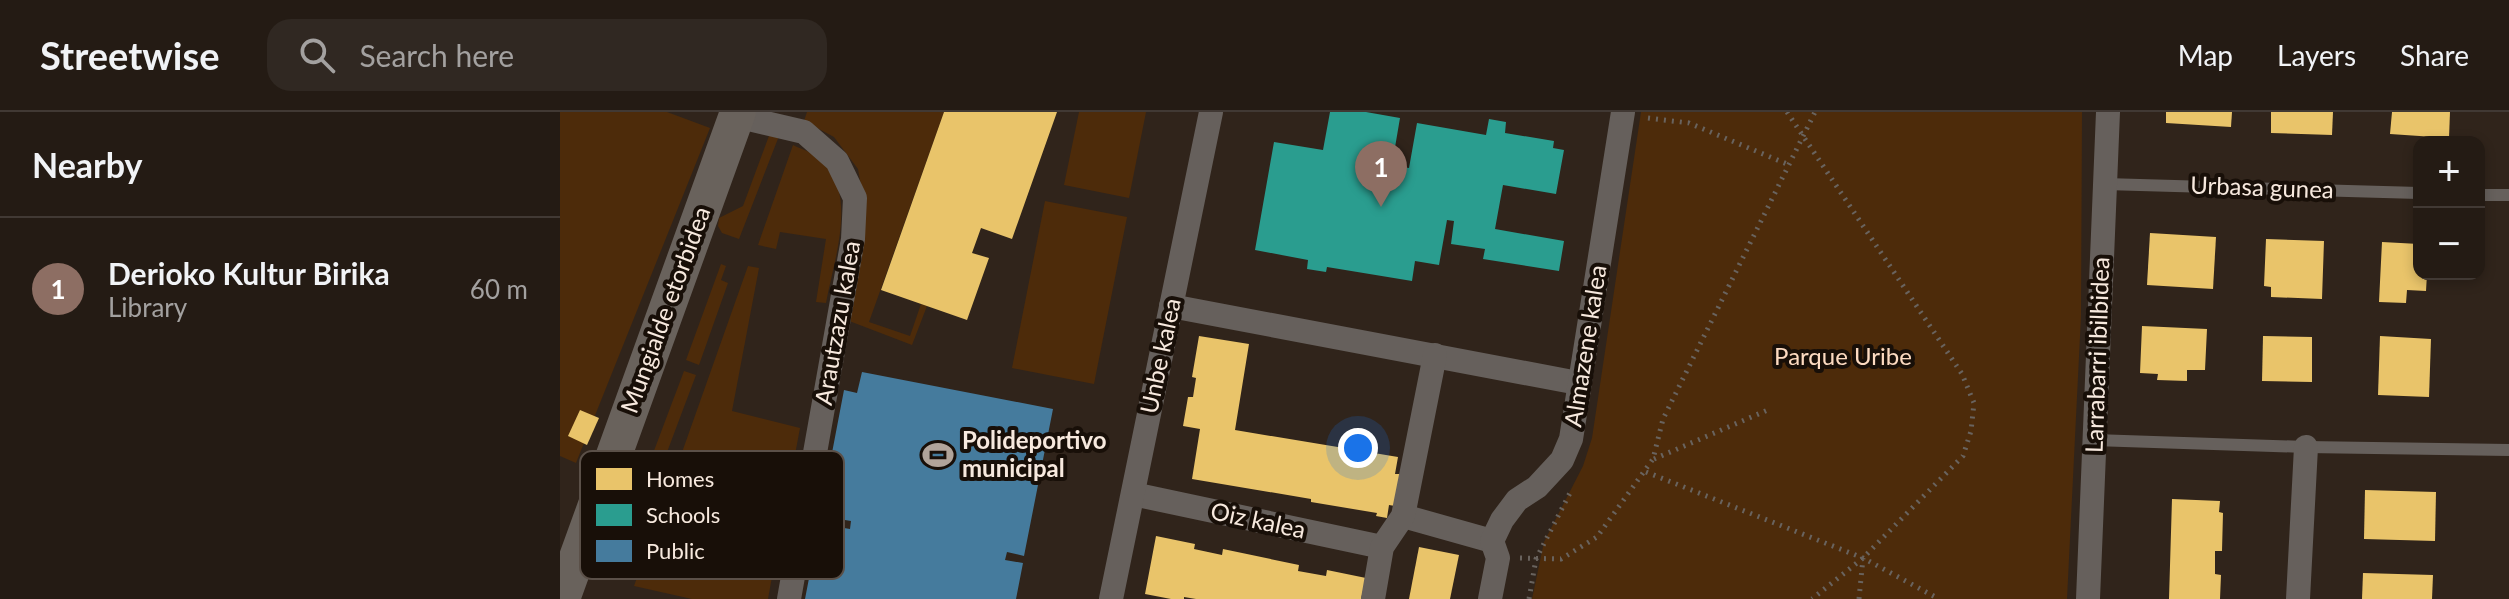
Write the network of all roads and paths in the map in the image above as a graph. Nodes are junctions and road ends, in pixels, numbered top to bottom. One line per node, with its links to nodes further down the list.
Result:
1 (1211, 112): 13 (street, Unbe kalea)
2 (1787, 112): 7 (path)
3 (1815, 112): 7 (path)
4 (2108, 112): 9 (street, Larrabarri ibilbidea)
5 (1623, 113): 8 (path); 15 (street, Almazene kalea)
6 (737, 114): 20 (street, Mungialde etorbidea); 21 (street, Arautzazu kalea)
7 (1802, 137): 8 (path); 29 (path)
8 (1787, 164): 22 (path)
9 (2105, 184): 10 (lane, Urbasa gunea); 17 (street, Larrabarri ibilbidea)
10 (2413, 193)
11 (2485, 195): 12 (lane)
12 (2509, 195)
13 (1171, 306): 14 (street); 24 (street, Unbe kalea)
14 (1435, 355): 15 (street); 25 (street)
15 (1578, 383): 28 (street, Almazene kalea)
16 (1770, 409): 22 (path)
17 (2094, 440): 18 (lane); 39 (street, Larrabarri ibilbidea)
18 (2306, 447): 19 (lane); 40 (street)
19 (2509, 450)
20 (615, 451)
21 (815, 451)
22 (1653, 459): 23 (path)
23 (1646, 472): 28 (path); 29 (path)
24 (1133, 494): 26 (street, Oiz kalea); 33 (street, Unbe kalea)
25 (1403, 516): 26 (street); 28 (street)
26 (1382, 547): 34 (street)
27 (580, 549): 31 (street, Mungialde etorbidea)
28 (1495, 549): 35 (street, Almazene kalea)
29 (1863, 558): 36 (path); 37 (path); 38 (path)
30 (793, 579): 32 (street, Arautzazu kalea)
31 (562, 599)
32 (789, 599)
33 (1111, 599)
34 (1373, 599)
35 (1490, 599)
36 (1812, 599)
37 (1859, 599)
38 (1939, 599)
39 (2088, 599)
40 (2298, 599)

